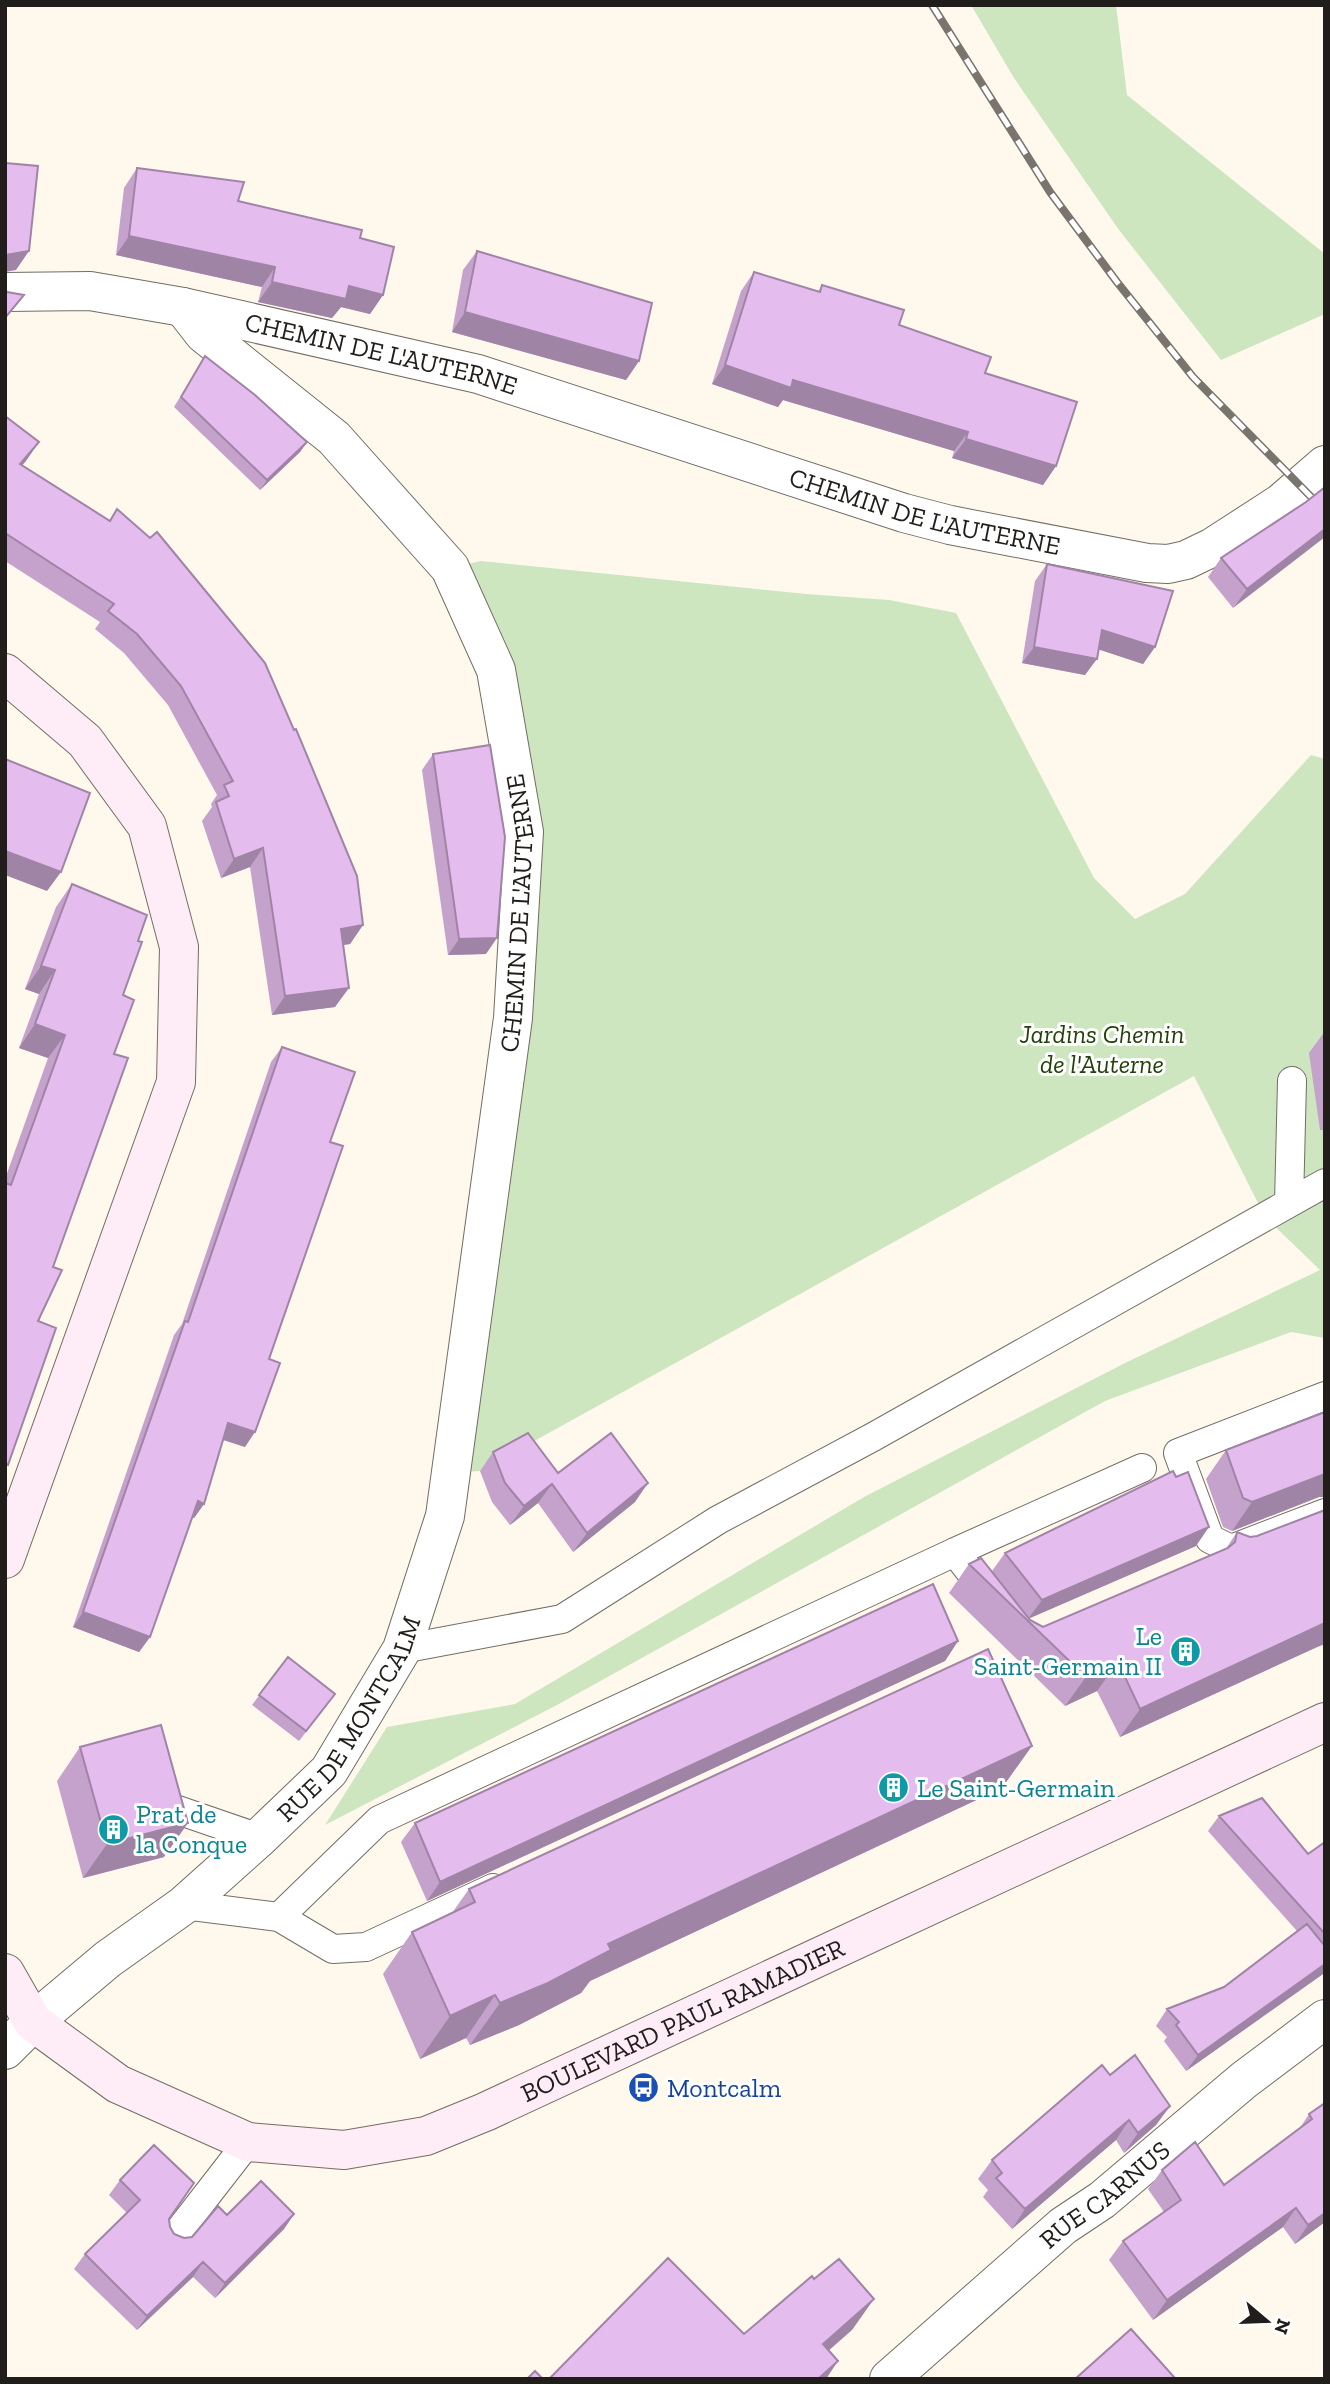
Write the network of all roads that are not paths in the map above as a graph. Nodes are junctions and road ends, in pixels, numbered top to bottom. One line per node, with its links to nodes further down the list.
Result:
1 (5, 292): 2 (street, CHEMIN DE L'AUTERNE)
2 (183, 307): 3 (street, CHEMIN DE L'AUTERNE); 10 (street, CHEMIN DE L'AUTERNE)
3 (1325, 465)
4 (5, 673): 13 (main road)
5 (1292, 1081): 7 (lane)
6 (1325, 1183): 7 (lane)
7 (1289, 1203): 15 (lane)
8 (1325, 1396): 11 (lane)
9 (1142, 1468): 12 (lane)
10 (451, 1472): 15 (street, RUE DE MONTCALM)
11 (1325, 1513)
12 (955, 1552): 14 (lane); 21 (lane)
13 (5, 1559)
14 (1006, 1617)
15 (402, 1649): 18 (street, RUE DE MONTCALM)
16 (1325, 1722): 26 (main road, BOULEVARD PAUL RAMADIER)
17 (166, 1806): 18 (lane)
18 (259, 1838): 20 (street, RUE DE MONTCALM)
19 (518, 1876): 21 (lane)
20 (184, 1905): 21 (lane); 24 (street, RUE DE MONTCALM)
21 (279, 1917)
22 (5, 1973): 24 (main road)
23 (1325, 2019): 28 (street, RUE CARNUS)
24 (33, 2022): 25 (street, RUE DE MONTCALM); 26 (main road, BOULEVARD PAUL RAMADIER)
25 (5, 2050)
26 (248, 2143): 27 (lane)
27 (175, 2236)
28 (889, 2379)

